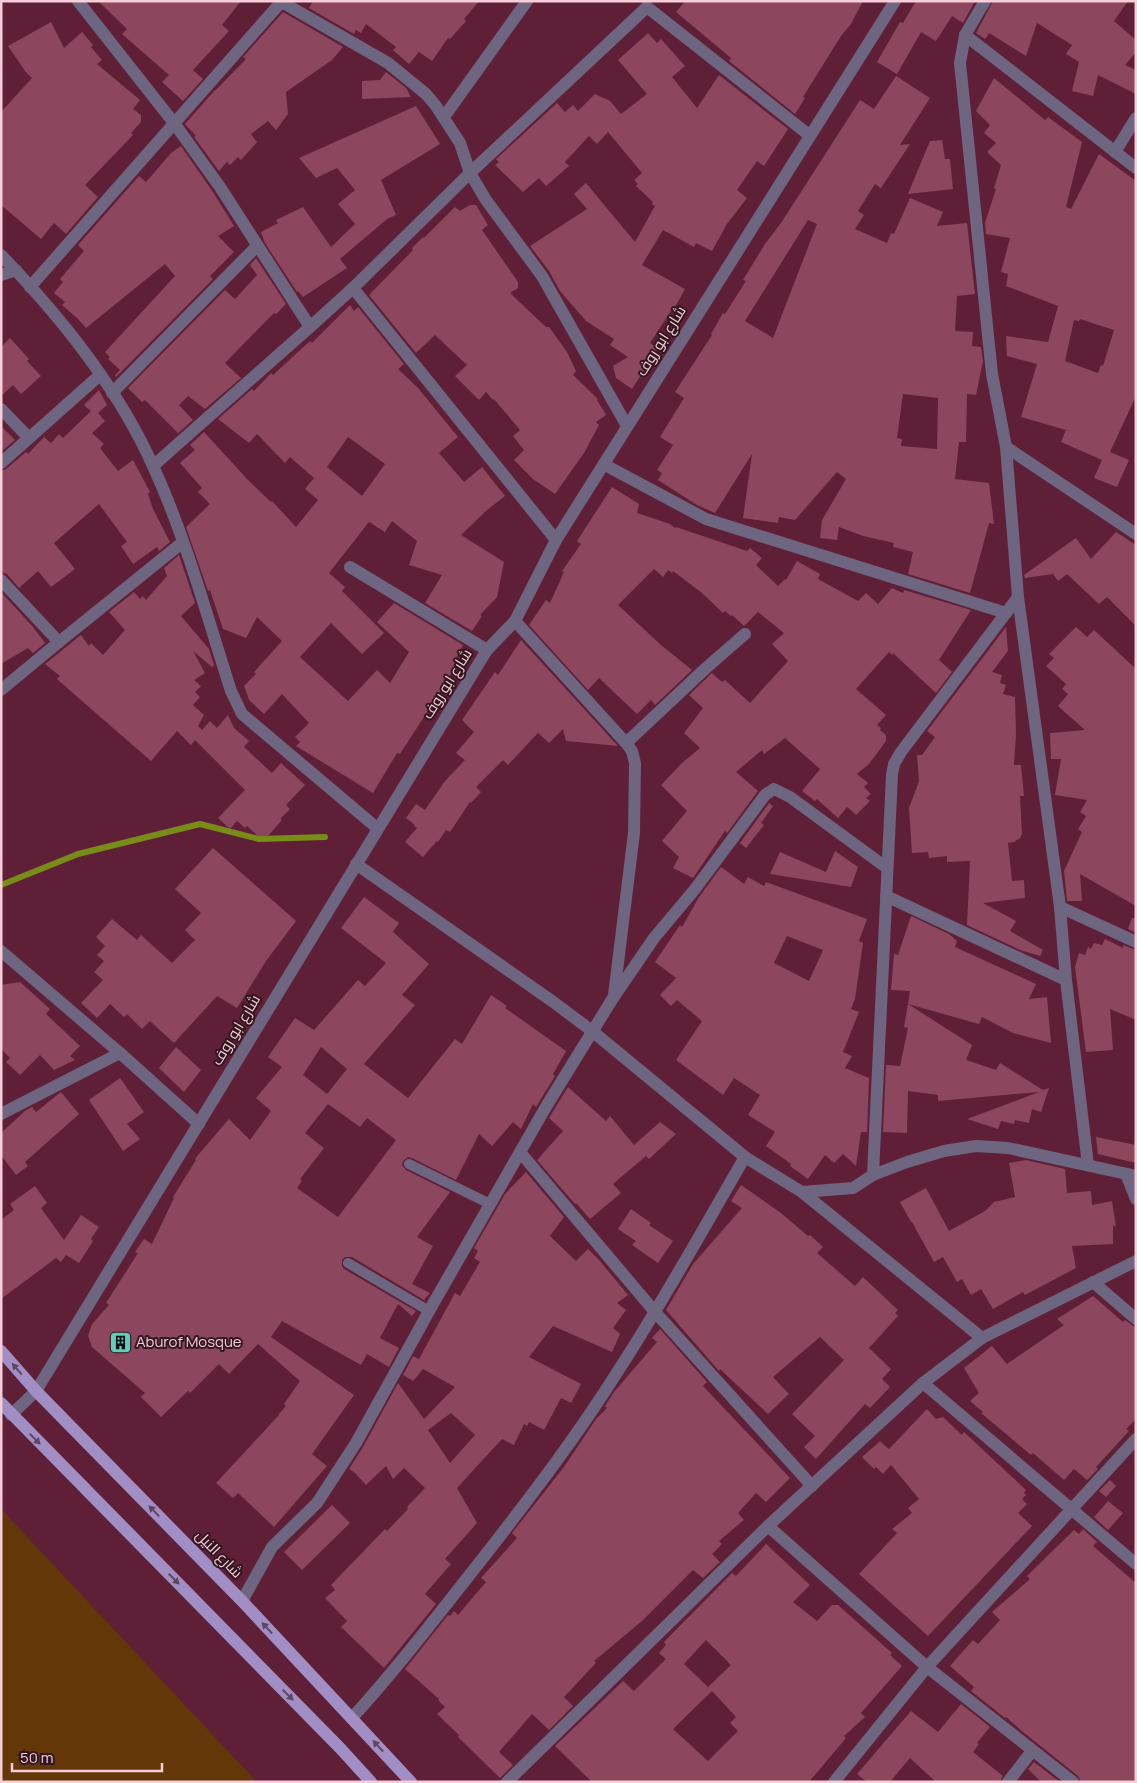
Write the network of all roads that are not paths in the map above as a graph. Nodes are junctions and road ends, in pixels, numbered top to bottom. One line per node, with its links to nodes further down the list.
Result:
1 (78, 1): 9 (street)
2 (527, 1): 7 (street)
3 (895, 1): 10 (street, شارع ابو روف)
4 (985, 1): 6 (street)
5 (281, 2): 7 (street); 9 (street)
6 (965, 35): 11 (street); 26 (street)
7 (444, 117): 13 (street)
8 (1136, 118): 11 (street)
9 (174, 123): 14 (street); 18 (street)
10 (810, 135): 13 (street); 24 (street, شارع ابو روف)
11 (1115, 152): 12 (street)
12 (1136, 168)
13 (470, 173): 19 (street); 24 (street)
14 (257, 246): 20 (street); 22 (street)
15 (1, 255): 16 (street)
16 (16, 270): 17 (street); 18 (street)
17 (1, 275)
18 (30, 288): 21 (street)
19 (353, 288): 20 (street); 31 (street)
20 (310, 327): 29 (street)
21 (100, 375): 22 (street); 25 (street)
22 (112, 393): 29 (street)
23 (1, 409): 25 (street)
24 (627, 426): 28 (street, شارع ابو روف)
25 (29, 438): 27 (street)
26 (1006, 447): 30 (street); 35 (street)
27 (1, 463)
28 (605, 465): 31 (street, شارع ابو روف); 36 (street)
29 (153, 466): 32 (street)
30 (1136, 534)
31 (556, 540): 37 (street, شارع ابو روف)
32 (183, 542): 39 (street); 43 (street)
33 (350, 567): 40 (street)
34 (1, 580): 39 (street)
35 (1018, 596): 36 (street); 47 (street)
36 (1006, 613): 45 (street)
37 (515, 621): 40 (street, شارع ابو روف); 42 (street)
38 (745, 634): 42 (street)
39 (59, 642): 41 (street)
40 (487, 650): 43 (street, شارع ابو روف)
41 (1, 690)
42 (626, 743): 51 (street)
43 (377, 828): 44 (street, شارع ابو روف)
44 (356, 864): 52 (street); 55 (street, شارع ابو روف)
45 (887, 868): 46 (street); 51 (street)
46 (886, 896): 50 (street); 60 (street)
47 (1060, 907): 48 (street); 50 (street)
48 (1136, 942)
49 (1, 951): 53 (street)
50 (1066, 980): 59 (street)
51 (613, 998): 52 (street)
52 (592, 1031): 56 (street); 57 (street)
53 (120, 1053): 54 (street); 55 (street)
54 (1, 1114)
55 (198, 1124): 74 (street, شارع ابو روف)
56 (520, 1152): 64 (street); 69 (street)
57 (744, 1157): 62 (street); 69 (street)
58 (409, 1164): 64 (lane)
59 (1088, 1165): 60 (street); 61 (street)
60 (873, 1175): 62 (street)
61 (1131, 1175): 63 (street)
62 (802, 1192): 71 (street)
63 (1136, 1199)
64 (490, 1204): 68 (street)
65 (1136, 1261): 67 (street)
66 (348, 1263): 68 (lane)
67 (1093, 1282): 70 (street); 71 (street)
68 (429, 1311): 82 (street)
69 (656, 1312): 78 (street); 84 (street)
70 (1136, 1319)
71 (982, 1338): 73 (street)
72 (1, 1351): 74 (main road, شارع النيل, one-way to 72)
73 (923, 1383): 78 (street); 79 (street)
74 (36, 1390): 76 (street, شارع ابو روف); 82 (main road, شارع النيل, one-way to 74)
75 (1, 1403): 76 (main road)
76 (11, 1415): 86 (main road, one-way to 86)
77 (1136, 1439): 79 (street)
78 (812, 1486): 80 (street)
79 (1072, 1510): 81 (street); 83 (street)
80 (768, 1526): 83 (street); 88 (street)
81 (1136, 1564)
82 (242, 1601): 84 (main road, شارع النيل, one-way to 82)
83 (927, 1667): 85 (street); 89 (street)
84 (352, 1718): 87 (main road, شارع النيل, one-way to 84)
85 (1032, 1751): 90 (street); 91 (street)
86 (372, 1782)
87 (411, 1782)
88 (507, 1782)
89 (834, 1782)
90 (1008, 1782)
91 (1073, 1782)

